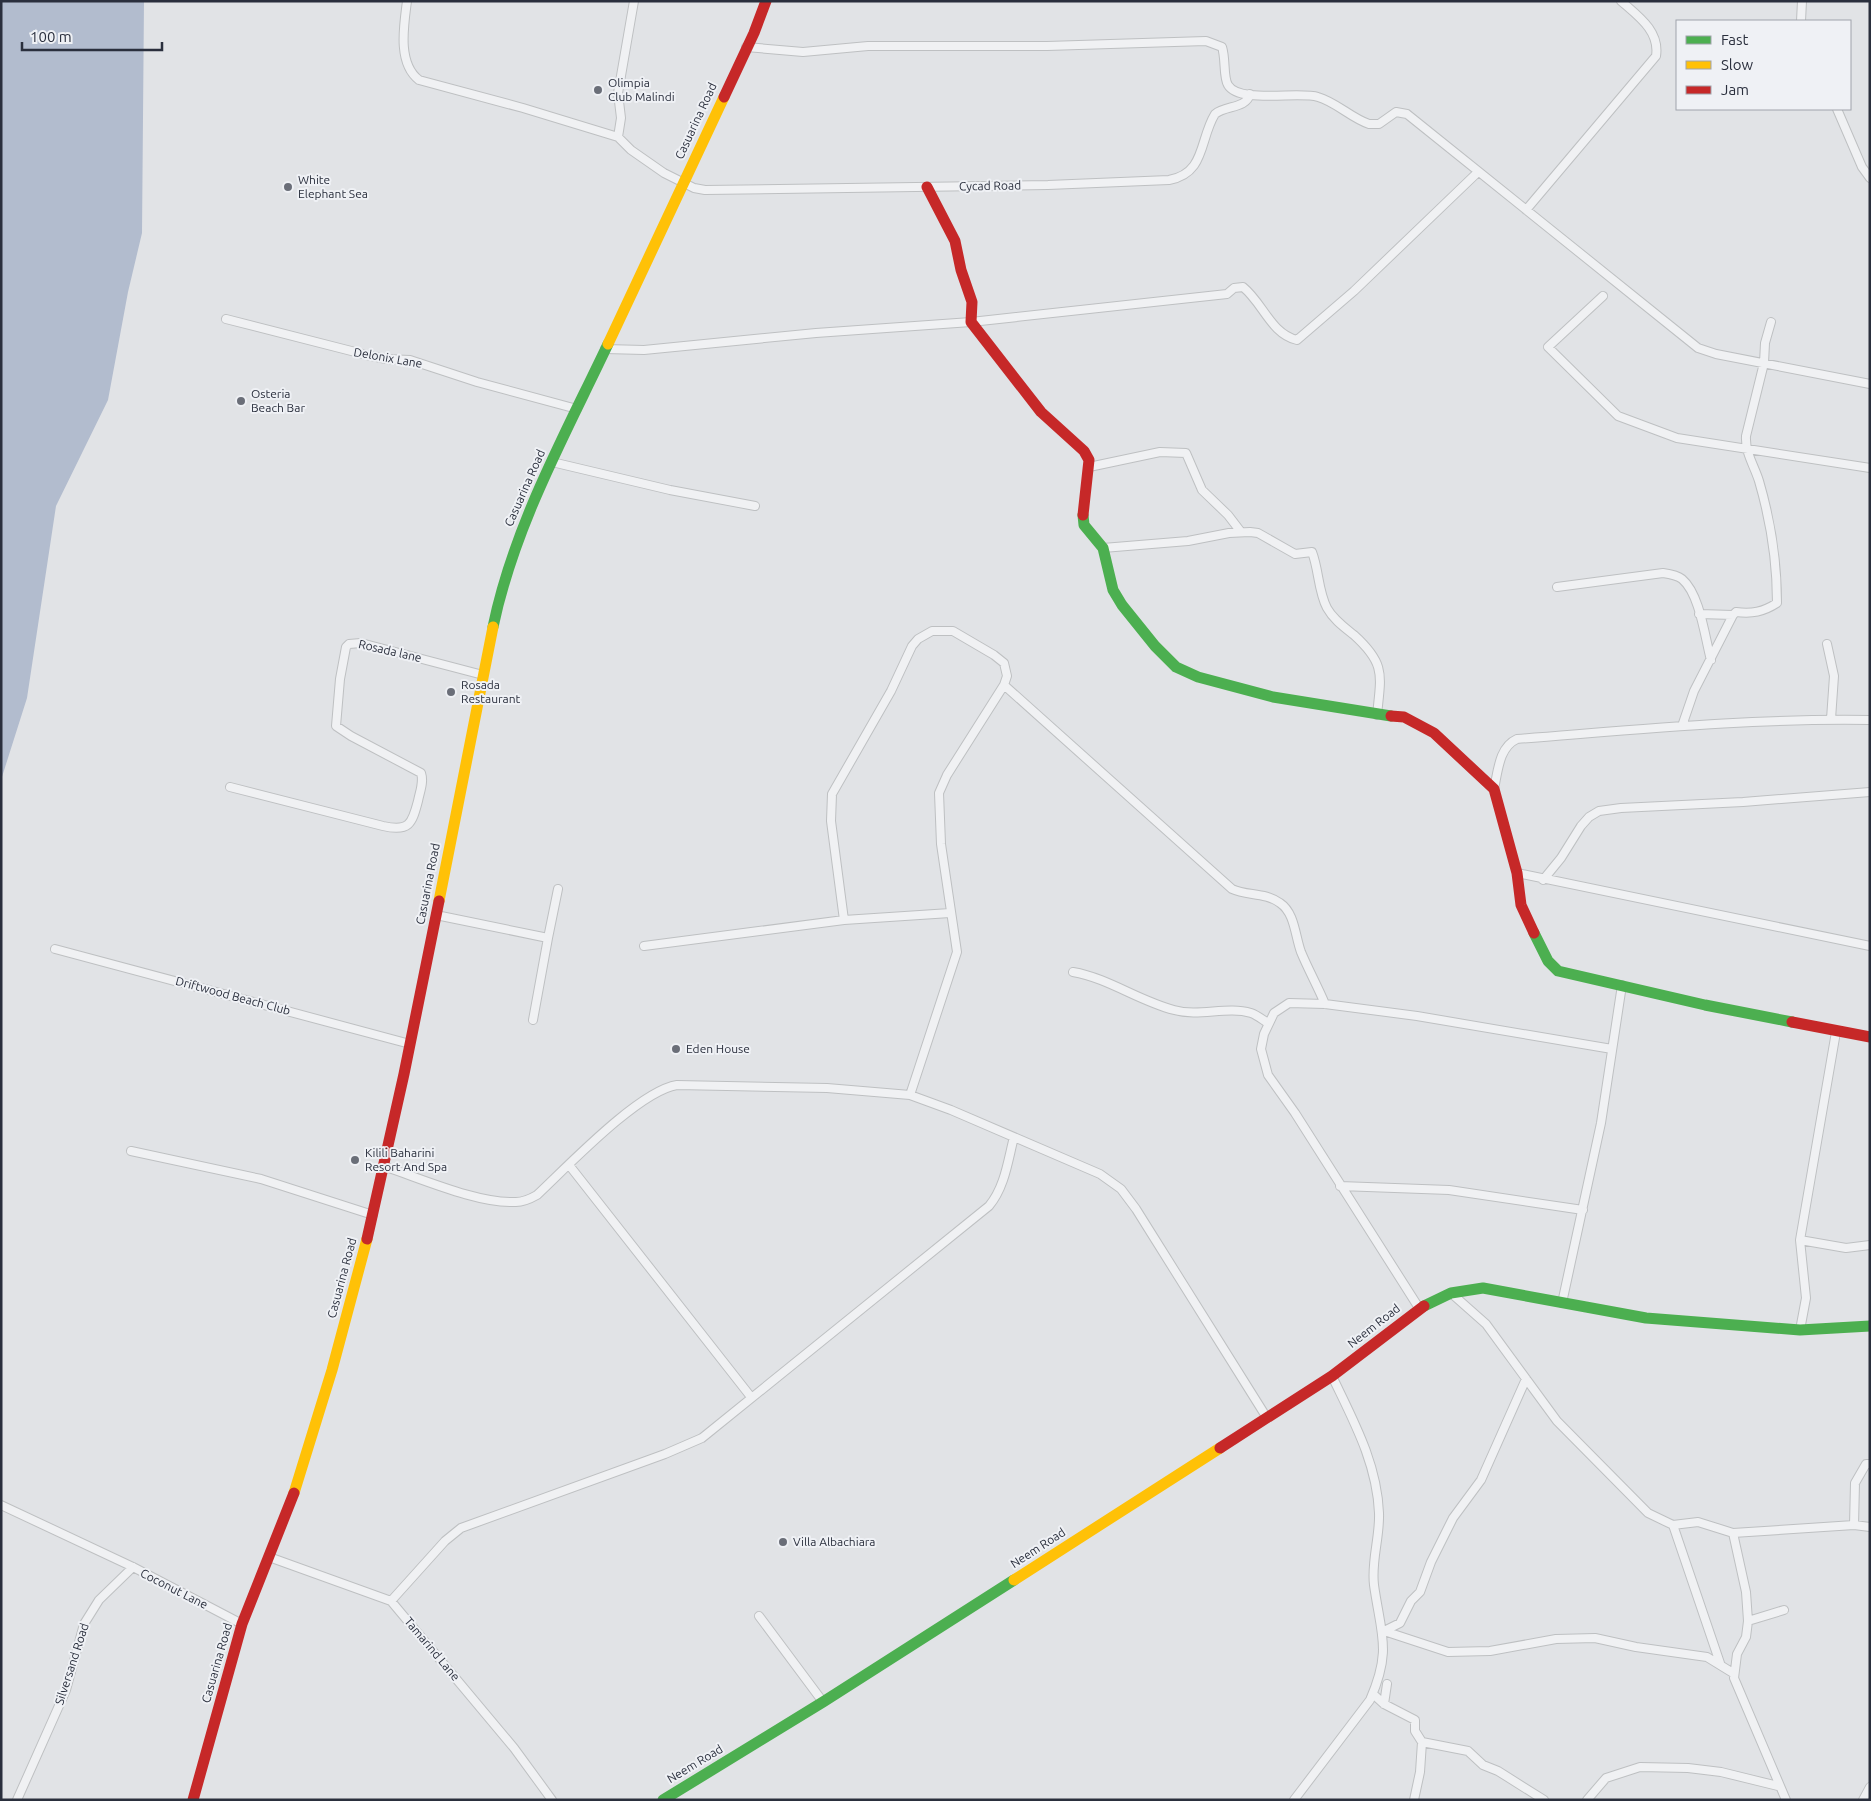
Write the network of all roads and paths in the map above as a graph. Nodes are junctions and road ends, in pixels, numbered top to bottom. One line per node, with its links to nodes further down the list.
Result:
1 (407, 1): 10 (street)
2 (634, 1): 10 (street)
3 (766, 1): 7 (street, Casuarina Road)
4 (1621, 1): 15 (street)
5 (1802, 1): 6 (street)
6 (1802, 20)
7 (746, 47): 8 (street); 13 (street, Casuarina Road)
8 (1250, 94): 11 (street); 14 (street, Cycad Road)
9 (1837, 110): 12 (street)
10 (618, 137): 13 (street, Cycad Road)
11 (1478, 172): 15 (street); 18 (street)
12 (1870, 178)
13 (682, 182): 14 (street, Cycad Road); 20 (street, Casuarina Road)
14 (927, 187): 18 (street)
15 (1526, 210): 21 (street)
16 (1603, 296): 24 (street)
17 (226, 319): 23 (street, Delonix Lane)
18 (971, 322): 20 (street); 26 (street)
19 (1771, 322): 21 (street)
20 (605, 349): 23 (street, Casuarina Road)
21 (1764, 363): 22 (street); 24 (street)
22 (1870, 384)
23 (577, 410): 25 (street, Casuarina Road)
24 (1746, 448): 27 (street); 33 (street)
25 (552, 462): 28 (street); 36 (street, Casuarina Road)
26 (1090, 467): 29 (street); 30 (street)
27 (1870, 468)
28 (755, 506)
29 (1241, 532): 30 (street); 38 (street)
30 (1103, 548): 38 (street)
31 (1558, 587): 32 (street)
32 (1699, 614): 33 (street); 35 (street)
33 (1733, 614): 35 (street)
34 (1827, 644): 39 (street)
35 (1711, 660): 41 (street)
36 (483, 675): 42 (street, Rosada lane); 49 (street, Casuarina Road)
37 (1004, 685): 48 (street); 50 (street); 57 (street)
38 (1377, 715): 43 (street)
39 (1831, 719): 40 (street); 41 (street)
40 (1870, 720)
41 (1682, 726): 43 (street)
42 (230, 787)
43 (1494, 789): 45 (street)
44 (1870, 792): 46 (street)
45 (1517, 873): 46 (street); 56 (street)
46 (1543, 880): 53 (street)
47 (558, 889): 51 (street)
48 (950, 913): 50 (street); 64 (street)
49 (436, 915): 51 (street); 62 (street, Casuarina Road)
50 (844, 920): 52 (street)
51 (548, 938): 58 (street)
52 (644, 946)
53 (1870, 946)
54 (55, 949): 62 (street, Driftwood Beach Club)
55 (1073, 972): 59 (street)
56 (1622, 985): 60 (street); 63 (street)
57 (1325, 1004): 59 (street); 63 (street)
58 (533, 1020)
59 (1268, 1023): 69 (street)
60 (1836, 1032): 61 (street); 72 (street)
61 (1870, 1037)
62 (410, 1044): 68 (street, Casuarina Road)
63 (1612, 1049): 70 (street)
64 (910, 1095): 65 (street); 67 (street)
65 (1014, 1137): 81 (street); 82 (street)
66 (131, 1150): 71 (street)
67 (569, 1165): 68 (street); 81 (street)
68 (383, 1166): 71 (street, Casuarina Road)
69 (1340, 1186): 70 (street); 76 (street)
70 (1583, 1210): 75 (street)
71 (372, 1215): 89 (street, Casuarina Road)
72 (1800, 1240): 73 (street); 78 (street)
73 (1870, 1245)
74 (1451, 1293): 75 (street, Neem Road); 76 (street, Neem Road); 80 (street)
75 (1562, 1303): 78 (street, Neem Road)
76 (1419, 1308): 79 (street, Neem Road)
77 (1870, 1326): 78 (street, Neem Road)
78 (1800, 1330)
79 (1332, 1376): 82 (street, Neem Road); 96 (street)
80 (1526, 1379): 85 (street); 96 (street)
81 (751, 1397): 91 (street)
82 (1267, 1418): 101 (street, Neem Road)
83 (1870, 1464): 86 (street)
84 (1, 1505): 90 (street, Coconut Lane)
85 (1673, 1525): 88 (street); 97 (street)
86 (1854, 1525): 87 (street); 88 (street)
87 (1870, 1527)
88 (1733, 1533): 94 (street)
89 (269, 1556): 91 (street, Tamarind Lane); 95 (street, Casuarina Road)
90 (133, 1568): 95 (street, Coconut Lane); 106 (street, Silversand Road)
91 (391, 1601): 108 (street, Tamarind Lane)
92 (1784, 1610): 94 (street)
93 (759, 1616): 101 (street)
94 (1748, 1621): 98 (street)
95 (242, 1624): 107 (street, Casuarina Road)
96 (1384, 1632): 97 (street); 100 (street)
97 (1720, 1663): 98 (street)
98 (1733, 1673): 104 (street)
99 (1387, 1684): 102 (street)
100 (1373, 1694): 102 (street); 110 (street)
101 (823, 1702): 109 (street, Neem Road)
102 (1384, 1704): 103 (street)
103 (1422, 1742): 111 (street); 112 (street)
104 (1778, 1786): 113 (street); 114 (street)
105 (1870, 1787): 115 (street)
106 (17, 1800)
107 (194, 1800)
108 (552, 1800)
109 (663, 1800)
110 (1294, 1800)
111 (1414, 1800)
112 (1544, 1800)
113 (1587, 1800)
114 (1786, 1800)
115 (1862, 1800)

